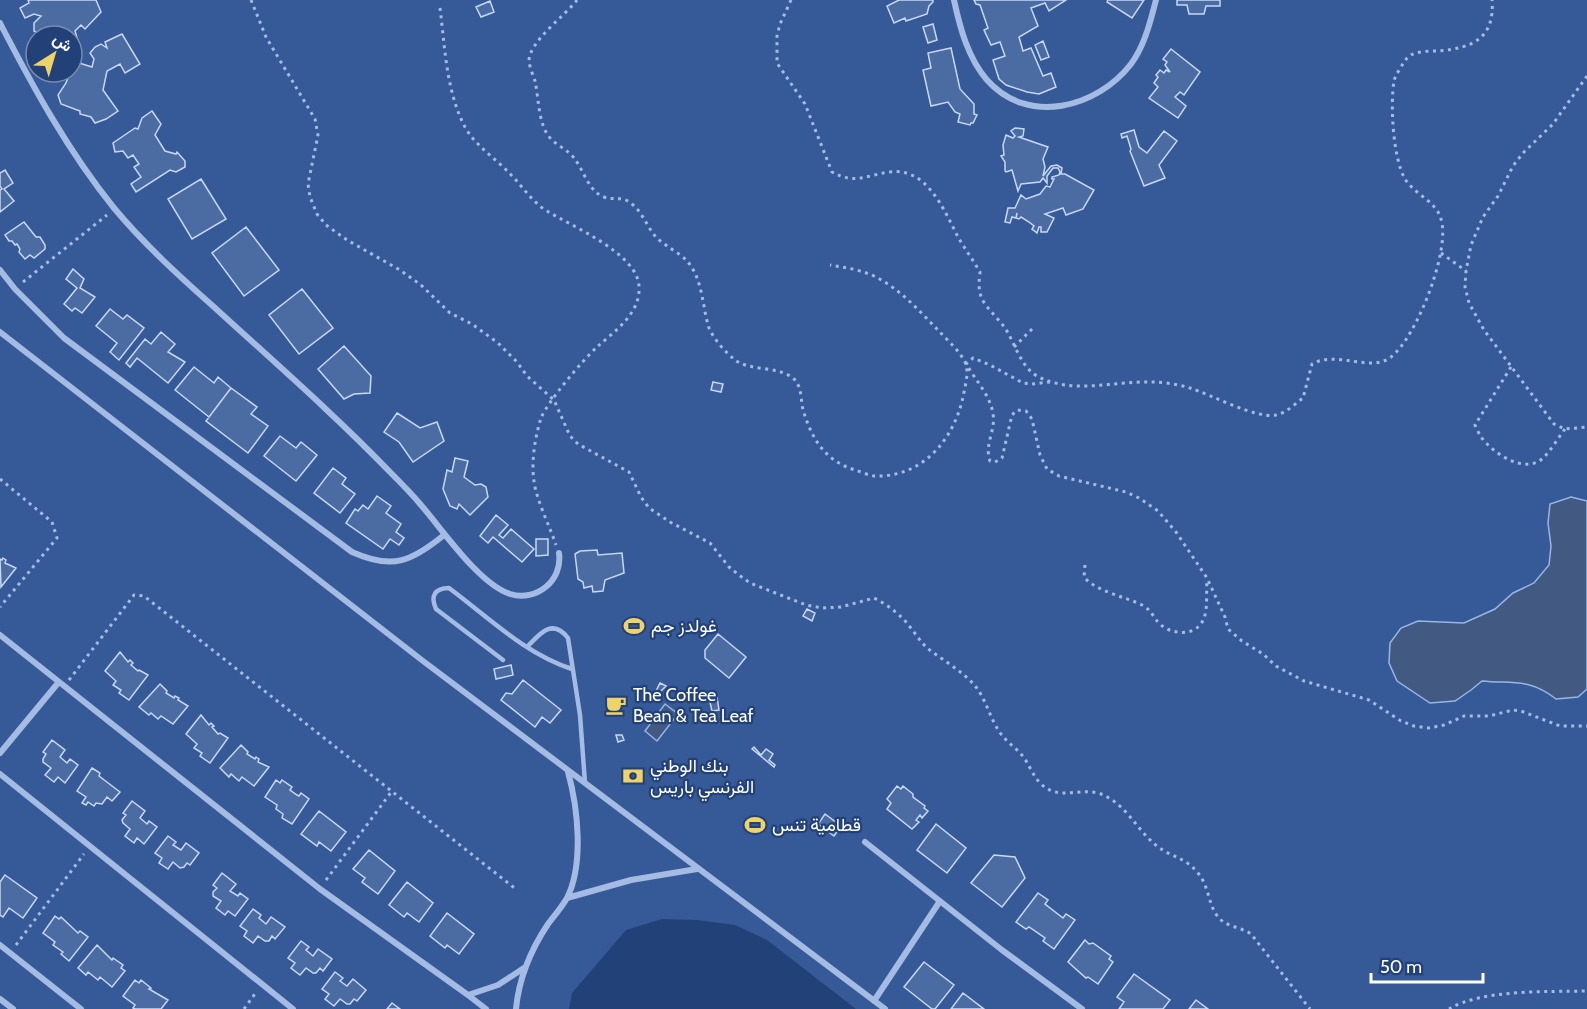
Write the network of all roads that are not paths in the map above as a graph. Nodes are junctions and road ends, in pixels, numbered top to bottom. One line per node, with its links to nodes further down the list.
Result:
1 (954, 0): 2 (street)
2 (1156, 0)
3 (0, 23): 6 (street)
4 (0, 270): 6 (street)
5 (0, 332): 14 (street)
6 (444, 535): 7 (street)
7 (559, 553)
8 (0, 636): 12 (street)
9 (527, 647): 10 (lane); 11 (lane); 11 (lane)
10 (503, 660)
11 (572, 669): 16 (lane)
12 (61, 685): 13 (street); 23 (street)
13 (0, 753)
14 (568, 771): 16 (street); 19 (street)
15 (0, 774): 28 (street)
16 (585, 783): 18 (street)
17 (865, 842): 20 (street)
18 (697, 869): 19 (street); 25 (street)
19 (567, 898): 22 (street)
20 (940, 901): 25 (street); 32 (street)
21 (0, 945): 27 (street)
22 (524, 968): 23 (street); 30 (street)
23 (468, 994): 29 (street)
24 (0, 999): 26 (street)
25 (874, 1001): 31 (street)
26 (13, 1009)
27 (81, 1009)
28 (293, 1009)
29 (486, 1009)
30 (516, 1009)
31 (885, 1009)
32 (1082, 1009)

